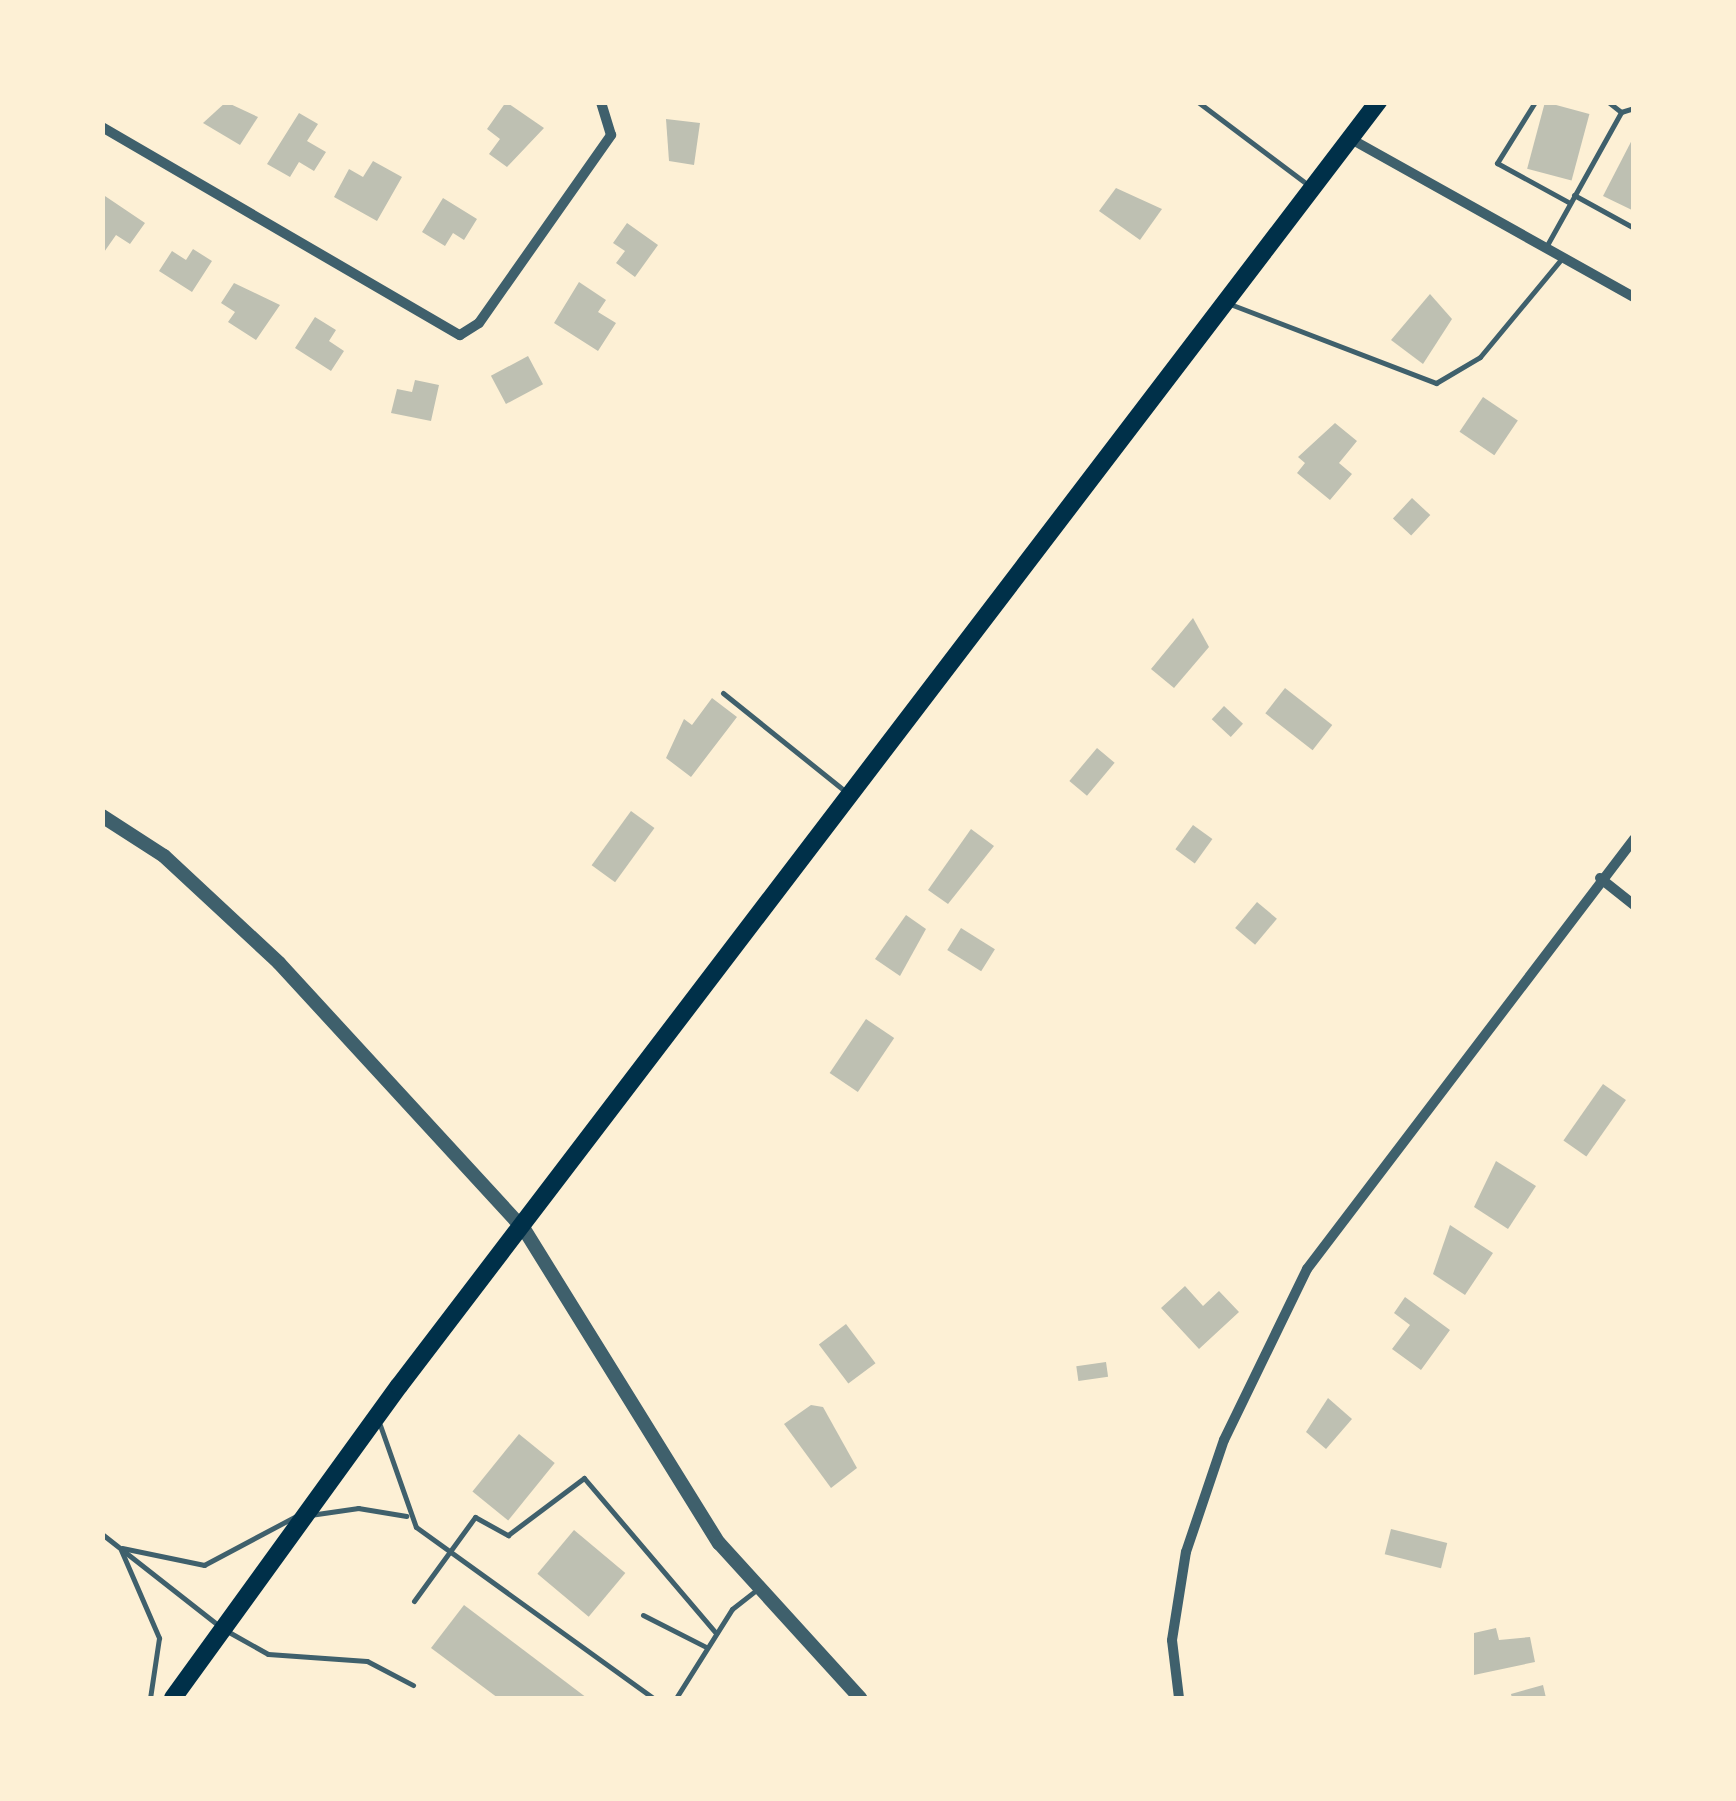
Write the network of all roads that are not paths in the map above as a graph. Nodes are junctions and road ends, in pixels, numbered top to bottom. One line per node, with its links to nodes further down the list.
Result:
1 (602, 102): 8 (street)
2 (1198, 102): 10 (lane)
3 (1378, 102): 9 (main road)
4 (1535, 102): 12 (lane)
5 (1608, 102): 7 (lane)
6 (1634, 108): 7 (lane)
7 (1621, 112): 11 (lane)
8 (102, 127)
9 (1351, 139): 10 (main road); 14 (street)
10 (1314, 188): 17 (main road)
11 (1574, 196): 12 (lane); 13 (lane)
12 (1570, 203): 14 (lane)
13 (1634, 228)
14 (1546, 246): 15 (street)
15 (1564, 256): 16 (street); 17 (lane)
16 (1634, 297)
17 (1227, 303): 19 (main road)
18 (722, 693): 19 (lane)
19 (852, 797): 24 (main road)
20 (102, 816): 24 (street)
21 (1634, 839): 22 (street)
22 (1600, 878): 23 (street); 43 (street)
23 (1634, 904)
24 (524, 1229): 25 (main road); 31 (street)
25 (377, 1416): 26 (main road); 27 (lane)
26 (310, 1510): 27 (lane); 29 (lane); 34 (main road)
27 (406, 1516): 30 (lane)
28 (102, 1534): 29 (lane)
29 (119, 1547): 34 (lane); 38 (lane)
30 (450, 1551): 32 (lane); 35 (lane); 40 (lane)
31 (756, 1591): 35 (lane); 42 (street)
32 (414, 1601)
33 (643, 1614): 36 (lane)
34 (224, 1629): 37 (lane); 39 (main road)
35 (716, 1632): 36 (lane)
36 (706, 1646): 41 (lane)
37 (412, 1685)
38 (150, 1698)
39 (174, 1698)
40 (652, 1698)
41 (676, 1698)
42 (860, 1698)
43 (1179, 1698)

